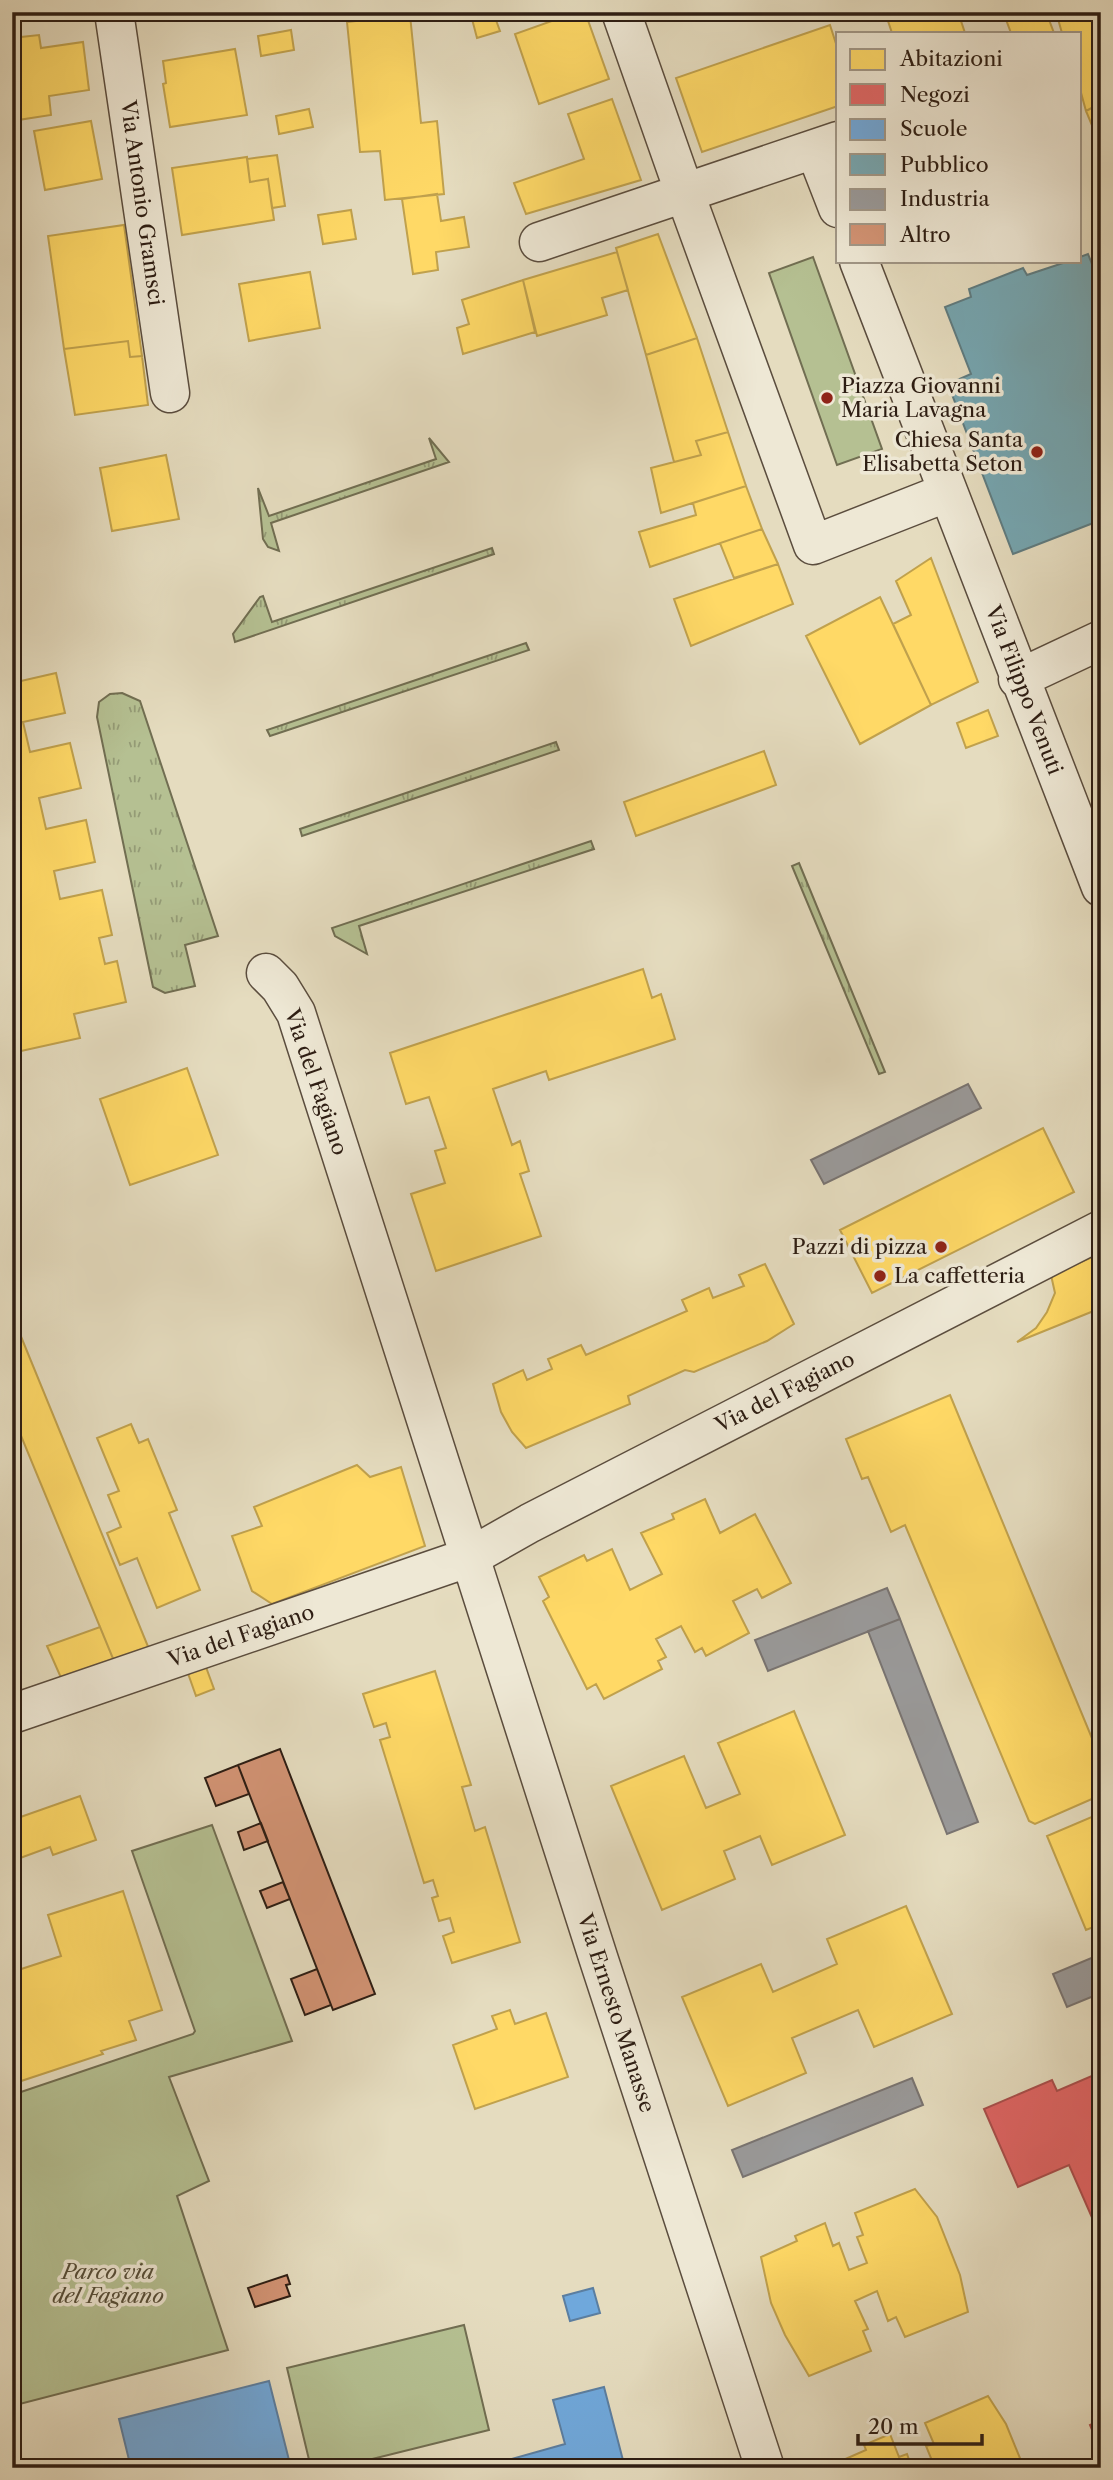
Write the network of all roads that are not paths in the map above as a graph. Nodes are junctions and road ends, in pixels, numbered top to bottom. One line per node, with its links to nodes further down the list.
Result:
1 (114, 12): 8 (street, Via Antonio Gramsci)
2 (621, 12): 4 (street)
3 (827, 145): 4 (street); 5 (street)
4 (685, 194): 6 (street); 9 (street)
5 (836, 197)
6 (539, 242)
7 (859, 262): 9 (street)
8 (170, 393)
9 (948, 492): 11 (street, Via Filippo Venuti)
10 (1101, 640): 11 (street)
11 (1018, 679): 12 (street, Via Filippo Venuti)
12 (1101, 887)
13 (266, 974): 15 (street, Via del Fagiano)
14 (1101, 1230): 15 (street, Via del Fagiano)
15 (470, 1557): 16 (street, Via del Fagiano); 17 (street, Via Ernesto Manasse)
16 (12, 1714)
17 (765, 2468)

